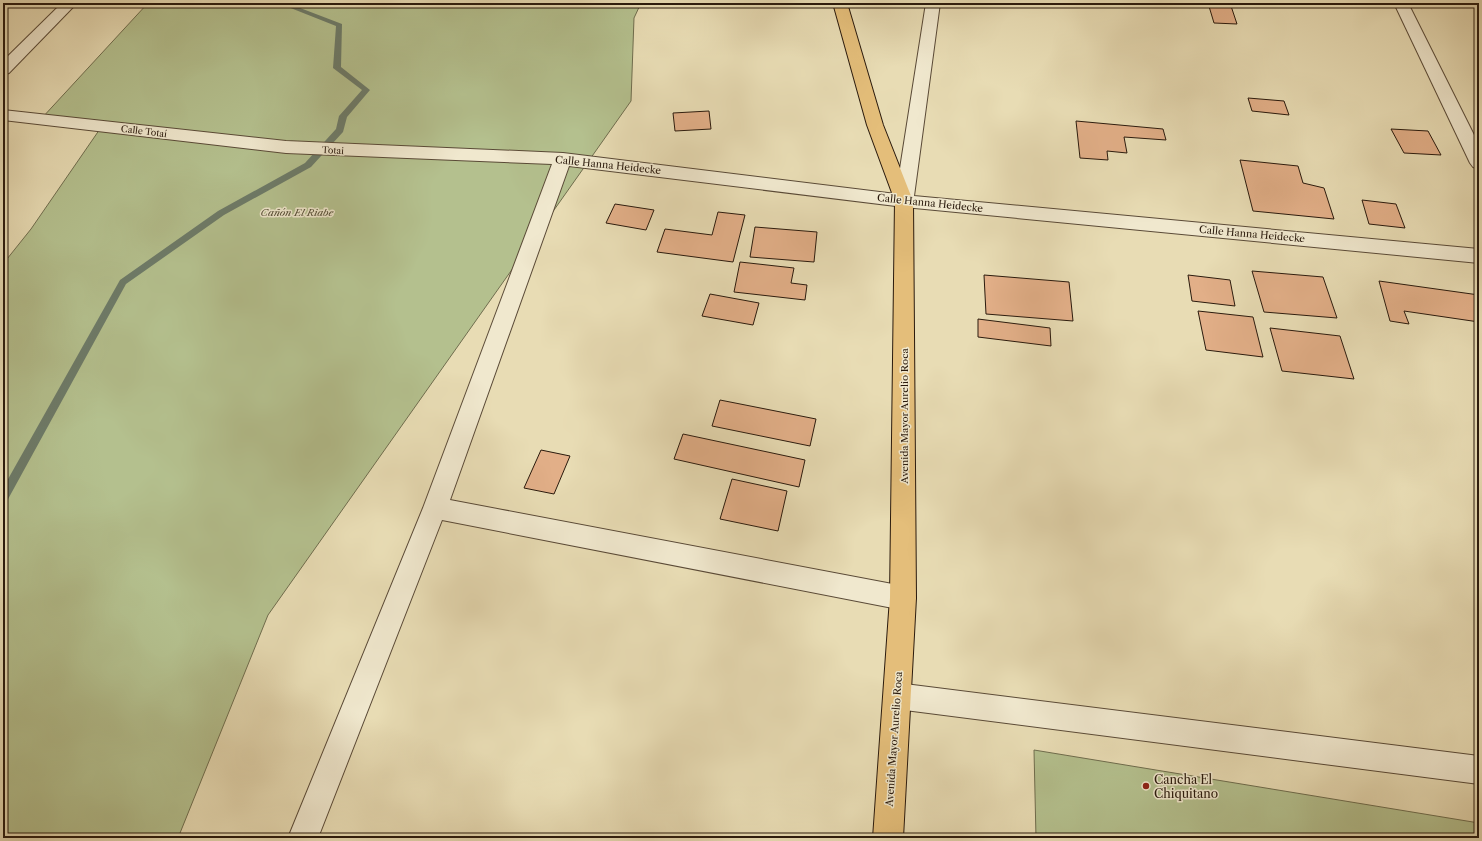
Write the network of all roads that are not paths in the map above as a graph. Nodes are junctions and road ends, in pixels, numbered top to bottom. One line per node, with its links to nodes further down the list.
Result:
1 (70, 3): 5 (street)
2 (840, 3): 11 (main road, Avenida Mayor Aurelio Roca)
3 (933, 3): 11 (street)
4 (1400, 3): 10 (street)
5 (3, 70)
6 (3, 115): 7 (street, Calle Totaí)
7 (286, 147): 8 (street, Totai)
8 (381, 152): 9 (street, Calle Hanna Heidecke)
9 (563, 160): 11 (street, Calle Hanna Heidecke); 13 (street)
10 (1479, 163)
11 (904, 201): 12 (street, Calle Hanna Heidecke); 14 (main road, Avenida Mayor Aurelio Roca)
12 (1479, 256)
13 (435, 508): 14 (street); 17 (street)
14 (903, 598): 15 (main road, Avenida Mayor Aurelio Roca)
15 (897, 696): 16 (street); 18 (main road, Avenida Mayor Aurelio Roca)
16 (1479, 770)
17 (303, 838)
18 (888, 838)

